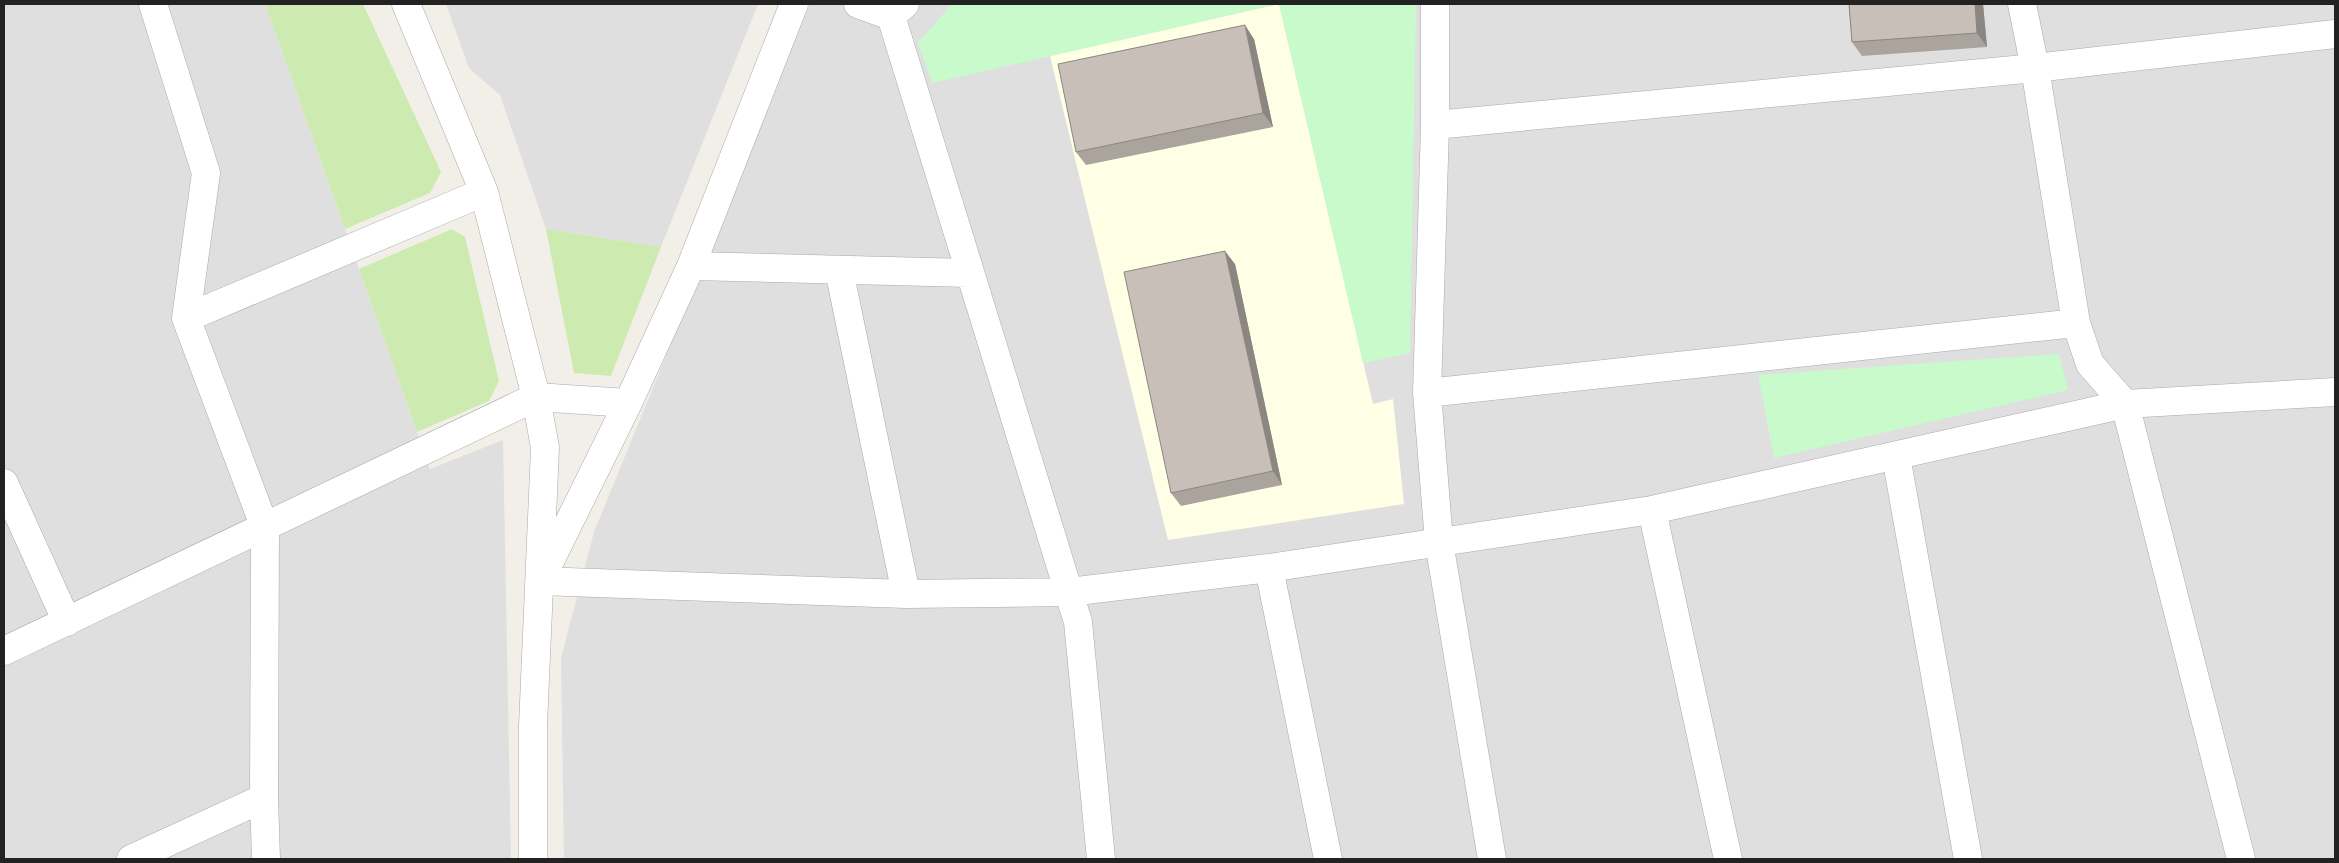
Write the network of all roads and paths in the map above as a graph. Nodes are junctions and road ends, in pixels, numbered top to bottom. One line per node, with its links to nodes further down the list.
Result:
1 (153, 4): 15 (street)
2 (406, 4): 11 (street)
3 (794, 4): 12 (street)
4 (858, 4): 7 (street)
5 (1435, 4): 10 (street)
6 (2022, 4): 9 (street)
7 (898, 10): 14 (street)
8 (2335, 34): 9 (street)
9 (2035, 68): 10 (street); 16 (street)
10 (1435, 125): 18 (street)
11 (484, 192): 15 (street); 19 (street)
12 (691, 266): 13 (street); 20 (street)
13 (839, 270): 14 (street); 30 (street)
14 (969, 273): 29 (street)
15 (186, 318): 25 (street)
16 (2076, 323): 18 (street); 21 (street)
17 (2335, 392): 21 (street)
18 (1427, 393): 26 (street)
19 (536, 397): 20 (street); 25 (street); 28 (street)
20 (628, 403): 28 (street)
21 (2125, 404): 22 (street); 42 (street)
22 (1896, 456): 24 (street); 41 (street)
23 (4, 483): 31 (street)
24 (1652, 510): 26 (street); 40 (street)
25 (265, 528): 31 (street); 33 (street)
26 (1439, 542): 27 (street); 39 (street)
27 (1269, 568): 29 (street); 38 (street)
28 (540, 581): 30 (street); 36 (street)
29 (1068, 592): 30 (street); 37 (street)
30 (906, 594)
31 (67, 622): 32 (street)
32 (4, 652)
33 (264, 798): 34 (street); 35 (street)
34 (131, 859)
35 (266, 859)
36 (533, 859)
37 (1102, 859)
38 (1328, 859)
39 (1492, 859)
40 (1728, 859)
41 (1968, 859)
42 (2241, 859)

